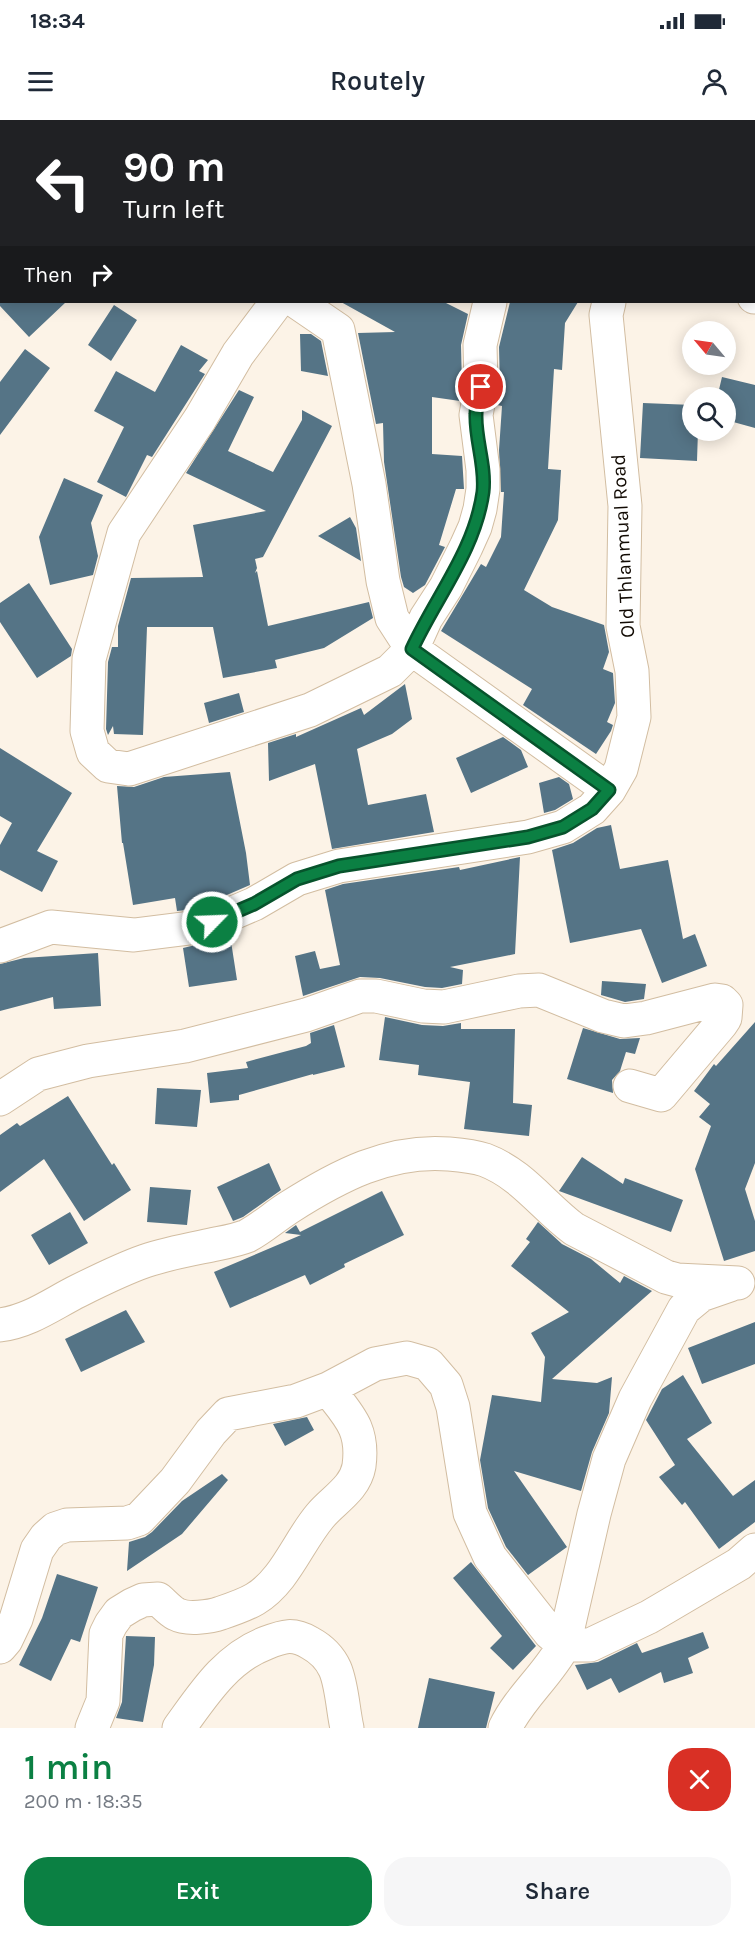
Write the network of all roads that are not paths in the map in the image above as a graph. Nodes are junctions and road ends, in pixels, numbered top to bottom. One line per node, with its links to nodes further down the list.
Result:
1 (276, 303): 5 (street)
2 (298, 303): 5 (street)
3 (490, 303): 5 (street)
4 (609, 303): 6 (street, Old Thlanmual Road)
5 (412, 649): 6 (street)
6 (609, 790): 7 (street, Old Thlanmual Road)
7 (0, 946)
8 (630, 1086): 9 (street)
9 (0, 1099)
10 (746, 1277): 11 (street); 14 (street)
11 (0, 1325)
12 (328, 1389): 14 (street); 15 (street); 16 (street)
13 (755, 1550): 14 (street)
14 (564, 1645): 19 (street)
15 (0, 1647)
16 (92, 1728)
17 (178, 1728): 18 (street)
18 (347, 1728)
19 (505, 1728)

